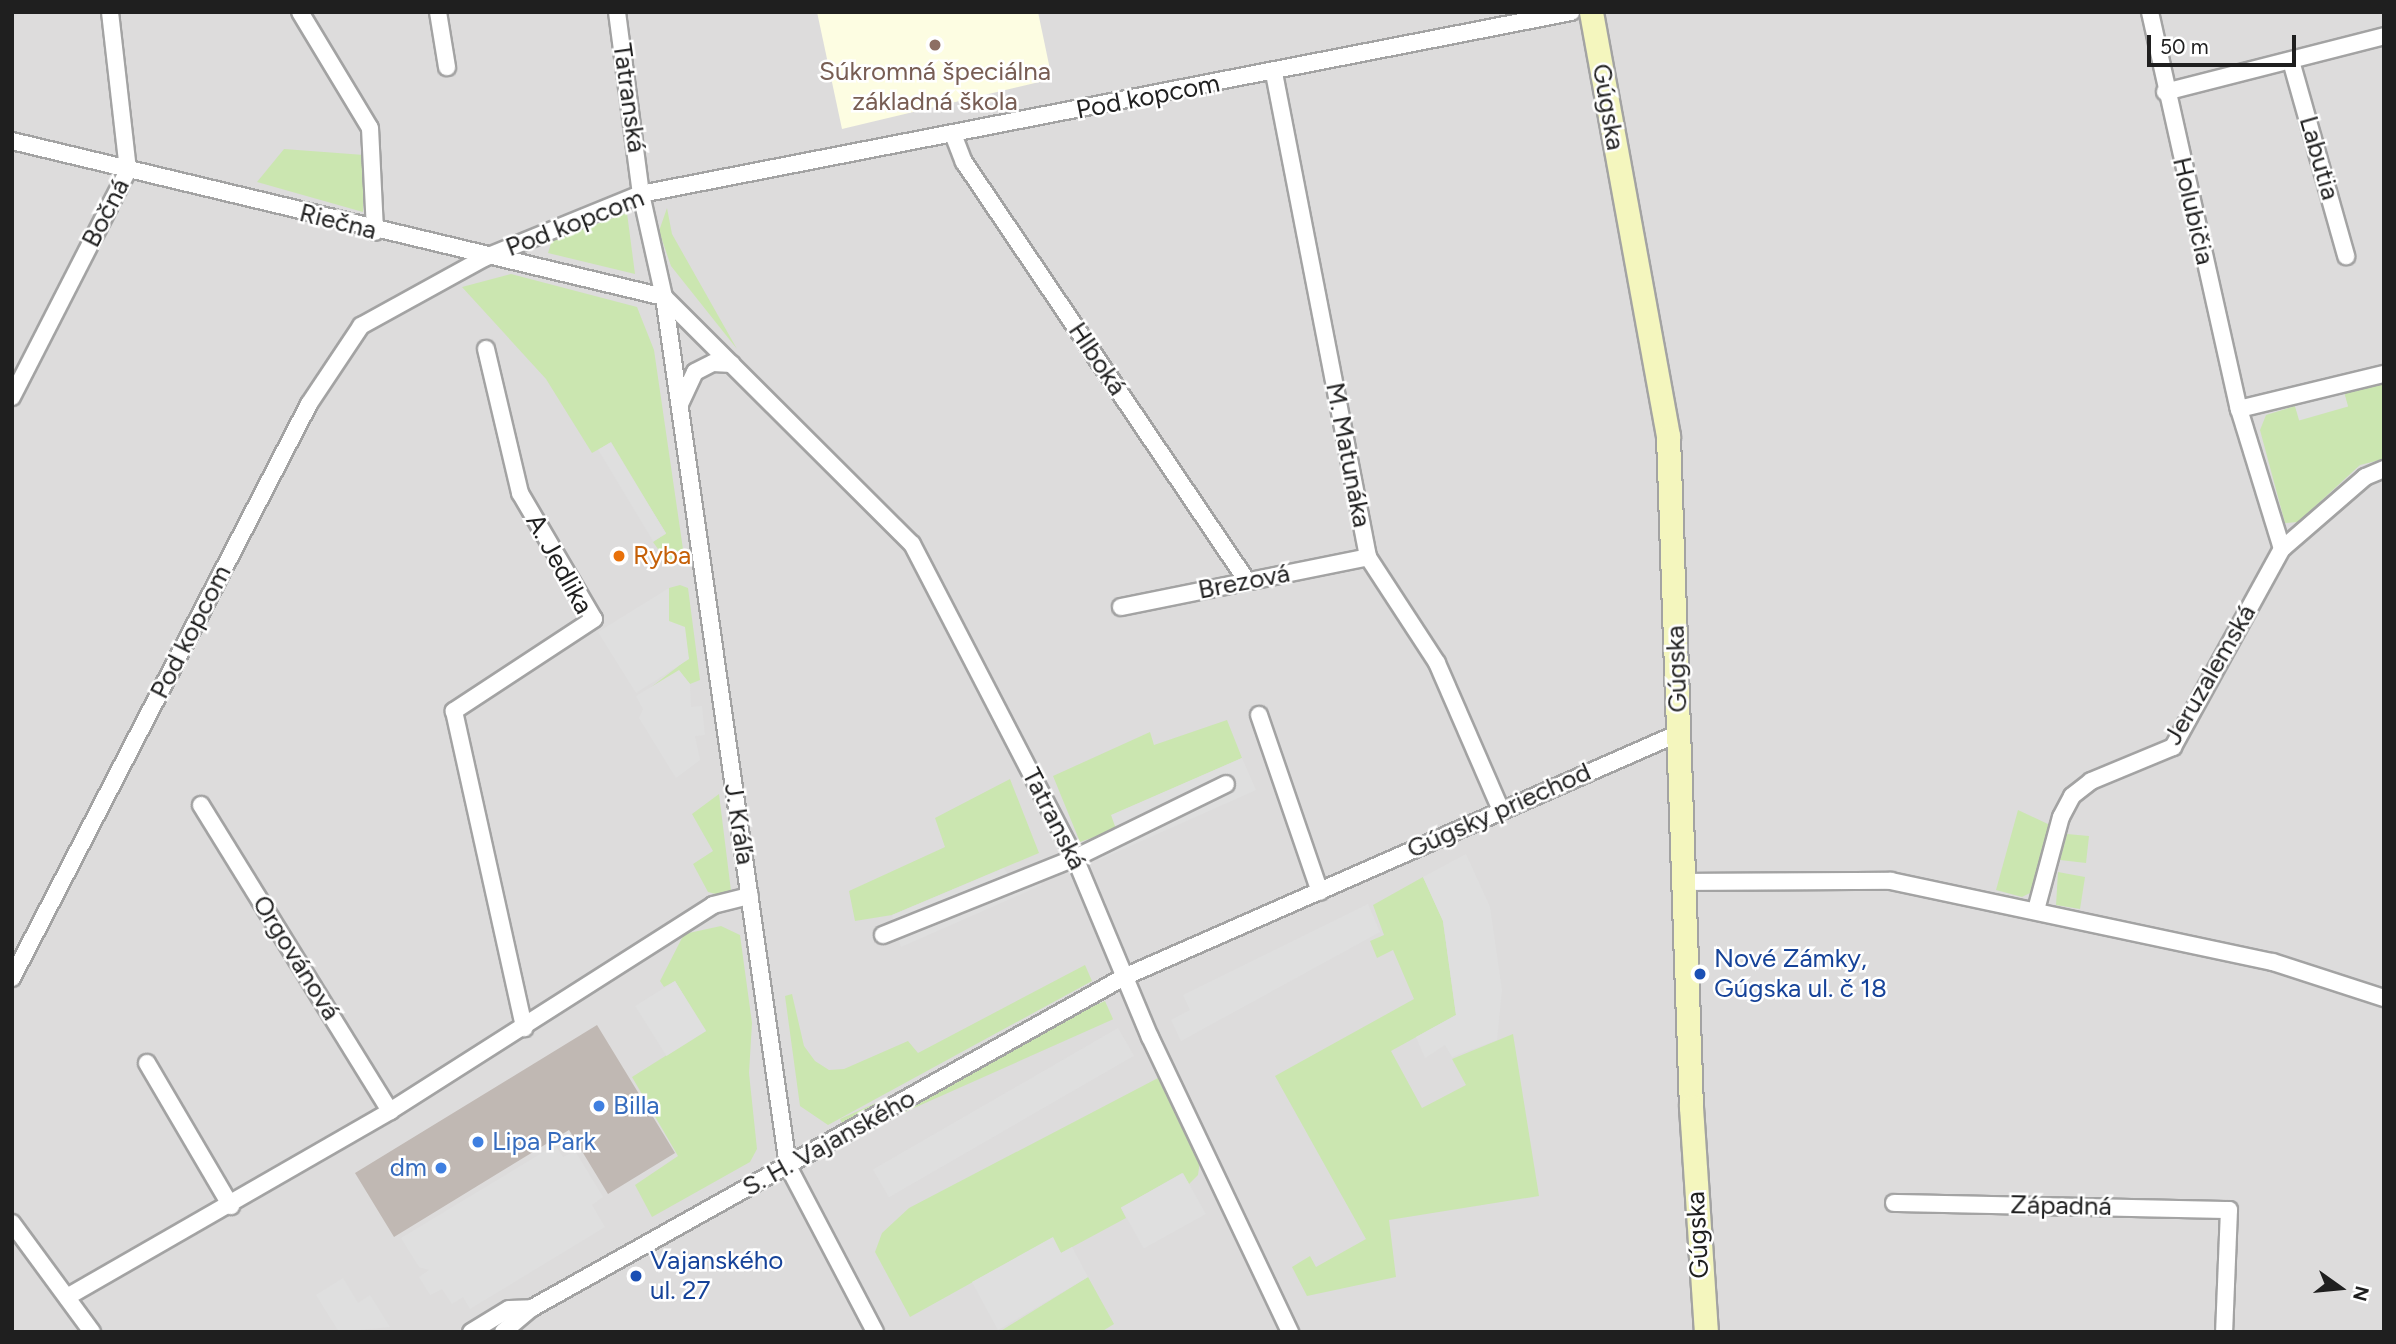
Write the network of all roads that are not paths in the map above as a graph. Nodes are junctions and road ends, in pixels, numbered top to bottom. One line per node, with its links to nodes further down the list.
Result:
1 (110, 12): 15 (street, Bočná)
2 (300, 12): 17 (street)
3 (438, 12): 10 (street)
4 (617, 12): 16 (street, Tatranská)
5 (1571, 12): 11 (street, Pod kopcom)
6 (1591, 12): 34 (main road, Gúgska)
7 (2150, 12): 12 (street, Holubičia)
8 (2384, 36): 9 (street)
9 (2291, 61): 12 (street); 18 (street, Labutia)
10 (447, 67)
11 (1274, 74): 13 (street, Pod kopcom); 30 (street, M. Matunáka)
12 (2165, 92): 27 (street, Holubičia)
13 (953, 134): 16 (street, Pod kopcom); 31 (street, Hlboká)
14 (12, 141): 15 (street, Riečna)
15 (128, 170): 17 (street, Riečna); 24 (street, Bočná)
16 (641, 194): 19 (street, Pod kopcom); 20 (street, Tatranská)
17 (375, 232): 19 (street, Riečna)
18 (2346, 256)
19 (484, 258): 20 (street, Riečna); 45 (street, Pod kopcom)
20 (664, 297): 22 (street, Tatranská); 26 (street, J. Kráľa)
21 (486, 349): 47 (street, A. Jedlika)
22 (732, 364): 26 (street); 38 (street, Tatranská)
23 (2384, 374): 27 (street)
24 (17, 378): 25 (street, Bočná)
25 (12, 397)
26 (680, 406): 41 (street, J. Kráľa)
27 (2239, 409): 29 (street)
28 (2384, 469): 29 (street, Jeruzalemská)
29 (2282, 549): 42 (street, Jeruzalemská)
30 (1368, 557): 31 (street, Brezová); 37 (street, M. Matunáka)
31 (1247, 581): 32 (street, Brezová)
32 (1121, 607)
33 (1259, 715): 40 (street)
34 (1679, 733): 37 (street, Gúgsky priechod); 39 (main road, Gúgska)
35 (1226, 784): 38 (street)
36 (201, 806): 49 (street, Orgovánová)
37 (1500, 808): 40 (street, Gúgsky priechod)
38 (1075, 858): 43 (street); 44 (street, Tatranská)
39 (1682, 883): 42 (street); 61 (main road, Gúgska)
40 (1321, 892): 44 (street, Gúgsky priechod)
41 (750, 896): 47 (street); 50 (street, J. Kráľa)
42 (2036, 910): 46 (street)
43 (883, 935)
44 (1124, 976): 50 (street, S. H. Vajanského); 60 (street, Tatranská)
45 (12, 978)
46 (2384, 998)
47 (524, 1028): 49 (street)
48 (147, 1063): 52 (street)
49 (390, 1111): 52 (street)
50 (788, 1166): 55 (street, S. H. Vajanského); 59 (street, J. Kráľa)
51 (1894, 1203): 62 (street, Západná)
52 (231, 1206): 54 (street)
53 (12, 1223): 54 (street)
54 (67, 1297): 56 (street)
55 (532, 1308): 57 (street, S. H. Vajanského); 58 (street, S. H. Vajanského)
56 (92, 1332)
57 (471, 1332)
58 (503, 1332)
59 (875, 1332)
60 (1290, 1332)
61 (1706, 1332)
62 (2224, 1332)

